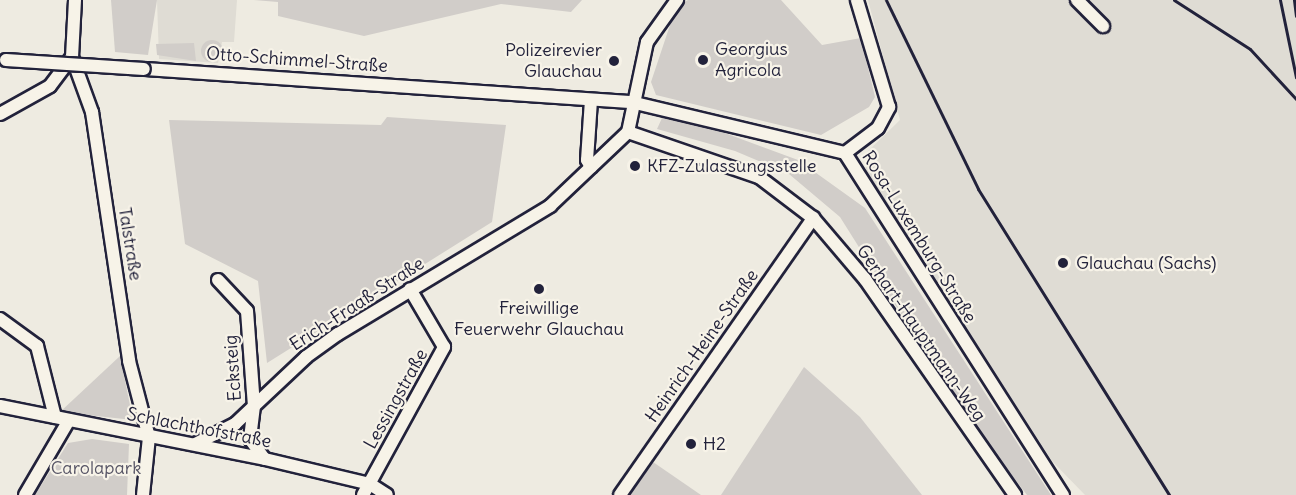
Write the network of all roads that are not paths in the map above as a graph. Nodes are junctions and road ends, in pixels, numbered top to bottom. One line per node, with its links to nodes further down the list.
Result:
1 (75, 0): 6 (street, Talstraße)
2 (676, 0): 9 (street)
3 (857, 0): 12 (street)
4 (1077, 0): 5 (street)
5 (1103, 26)
6 (72, 57): 10 (street); 22 (street, Talstraße)
7 (3, 59): 8 (street, Otto-Schimmel-Straße, bridge)
8 (591, 100): 9 (street, Otto-Schimmel-Straße); 13 (street)
9 (631, 102): 11 (street); 12 (street, Rosa-Luxemburg-Straße)
10 (0, 114)
11 (628, 132): 13 (street, Erich-Fraaß-Straße); 14 (street, Gerhart-Hauptmann-Weg)
12 (844, 153): 31 (street, Rosa-Luxemburg-Straße)
13 (591, 167): 16 (street, Erich-Fraaß-Straße)
14 (813, 218): 29 (street, Heinrich-Heine-Straße); 30 (street, Gerhart-Hauptmann-Weg)
15 (218, 280): 19 (street, Ecksteig)
16 (410, 289): 19 (street, Erich-Fraaß-Straße); 25 (street, Lessingstraße)
17 (0, 319): 20 (street)
18 (0, 406): 20 (street, Schlachthofstraße)
19 (254, 406): 23 (street, Erich-Fraaß-Straße); 24 (street, Ecksteig)
20 (56, 417): 21 (street, Schlachthofstraße)
21 (69, 420): 22 (street, Schlachthofstraße); 26 (street)
22 (149, 436): 23 (street, Schlachthofstraße); 27 (street, Talstraße)
23 (195, 444): 24 (street, Schlachthofstraße)
24 (265, 459): 25 (street, Schlachthofstraße)
25 (367, 490): 28 (street, Schlachthofstraße)
26 (25, 495)
27 (143, 495)
28 (387, 495)
29 (620, 495)
30 (1015, 495)
31 (1063, 495)

